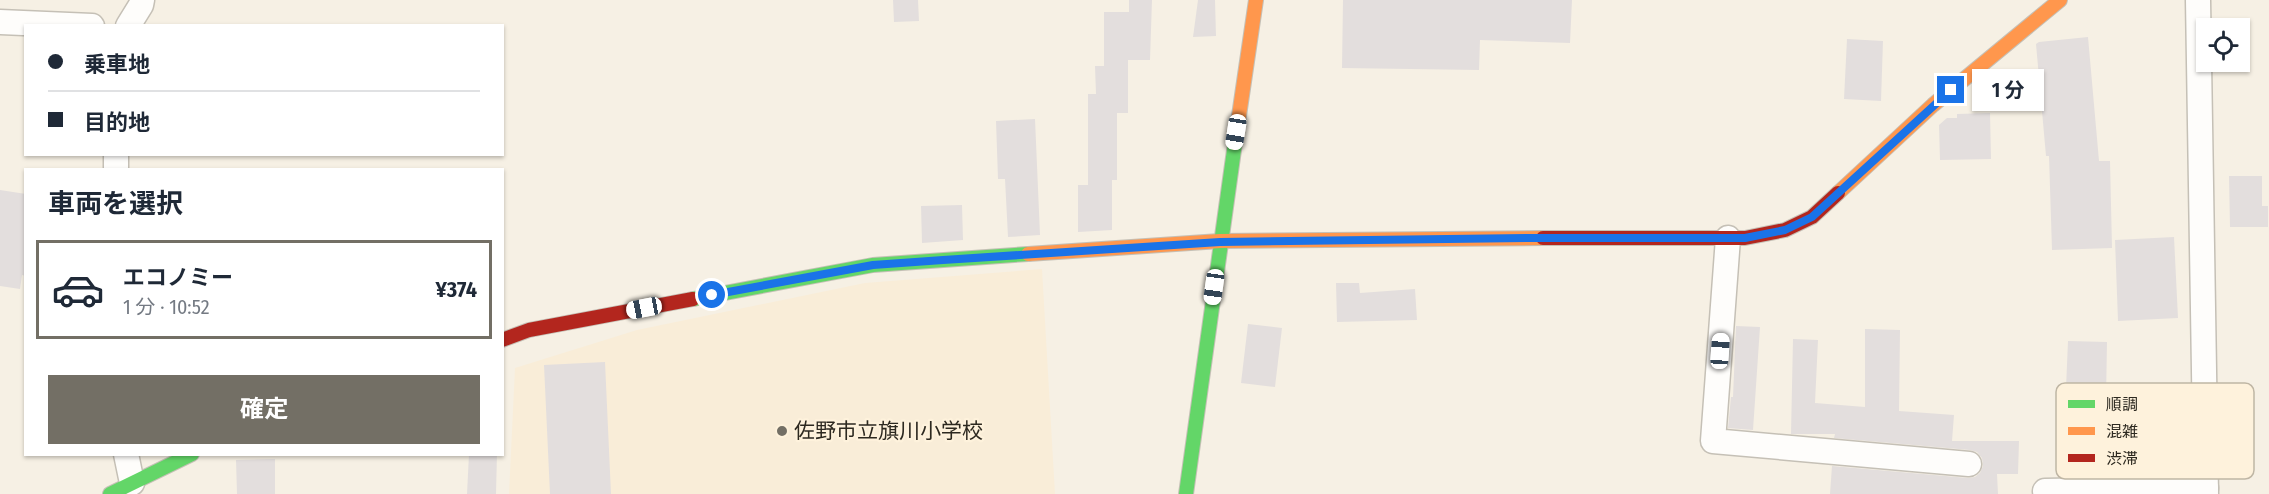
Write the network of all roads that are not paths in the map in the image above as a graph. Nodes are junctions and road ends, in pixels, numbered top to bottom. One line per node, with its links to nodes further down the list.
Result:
1 (142, 0): 7 (street)
2 (1256, 0): 9 (street)
3 (2060, 0): 8 (street)
4 (2198, 0): 11 (street)
5 (0, 22): 6 (street)
6 (46, 24)
7 (129, 24)
8 (1728, 238): 9 (street); 14 (street)
9 (1220, 242): 10 (street); 19 (street)
10 (504, 339)
11 (2204, 383)
12 (126, 456): 15 (street)
13 (188, 456): 15 (street)
14 (1969, 464)
15 (132, 483): 18 (street)
16 (2045, 491): 17 (street)
17 (2206, 491)
18 (110, 494)
19 (1186, 494)

